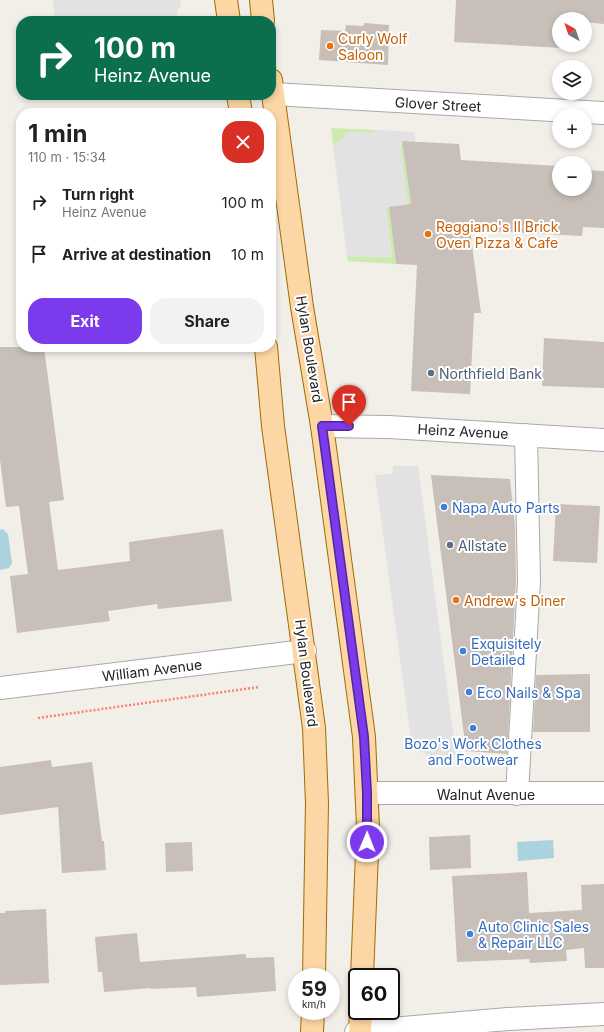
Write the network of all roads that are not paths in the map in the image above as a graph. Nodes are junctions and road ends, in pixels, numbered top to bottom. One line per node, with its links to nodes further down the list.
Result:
1 (226, 0): 3 (main road)
2 (261, 0): 4 (main road)
3 (228, 16)
4 (263, 16)
5 (276, 87): 6 (street, Glover Street)
6 (604, 113)
7 (276, 116): 9 (main road, Hylan Boulevard)
8 (266, 352): 12 (main road, Hylan Boulevard)
9 (322, 426): 10 (street, Heinz Avenue); 14 (main road, Hylan Boulevard)
10 (526, 435): 11 (street, Heinz Avenue); 16 (street)
11 (604, 440)
12 (305, 651): 13 (street, William Avenue); 17 (main road, Hylan Boulevard)
13 (0, 688)
14 (367, 793): 16 (street, Walnut Avenue); 18 (main road, Hylan Boulevard)
15 (604, 793): 16 (street, Walnut Avenue)
16 (517, 794)
17 (314, 968)
18 (362, 968)
19 (604, 1014): 24 (street)
20 (313, 1020): 22 (main road)
21 (361, 1020): 24 (main road)
22 (312, 1032)
23 (356, 1032): 24 (street)
24 (360, 1032)

